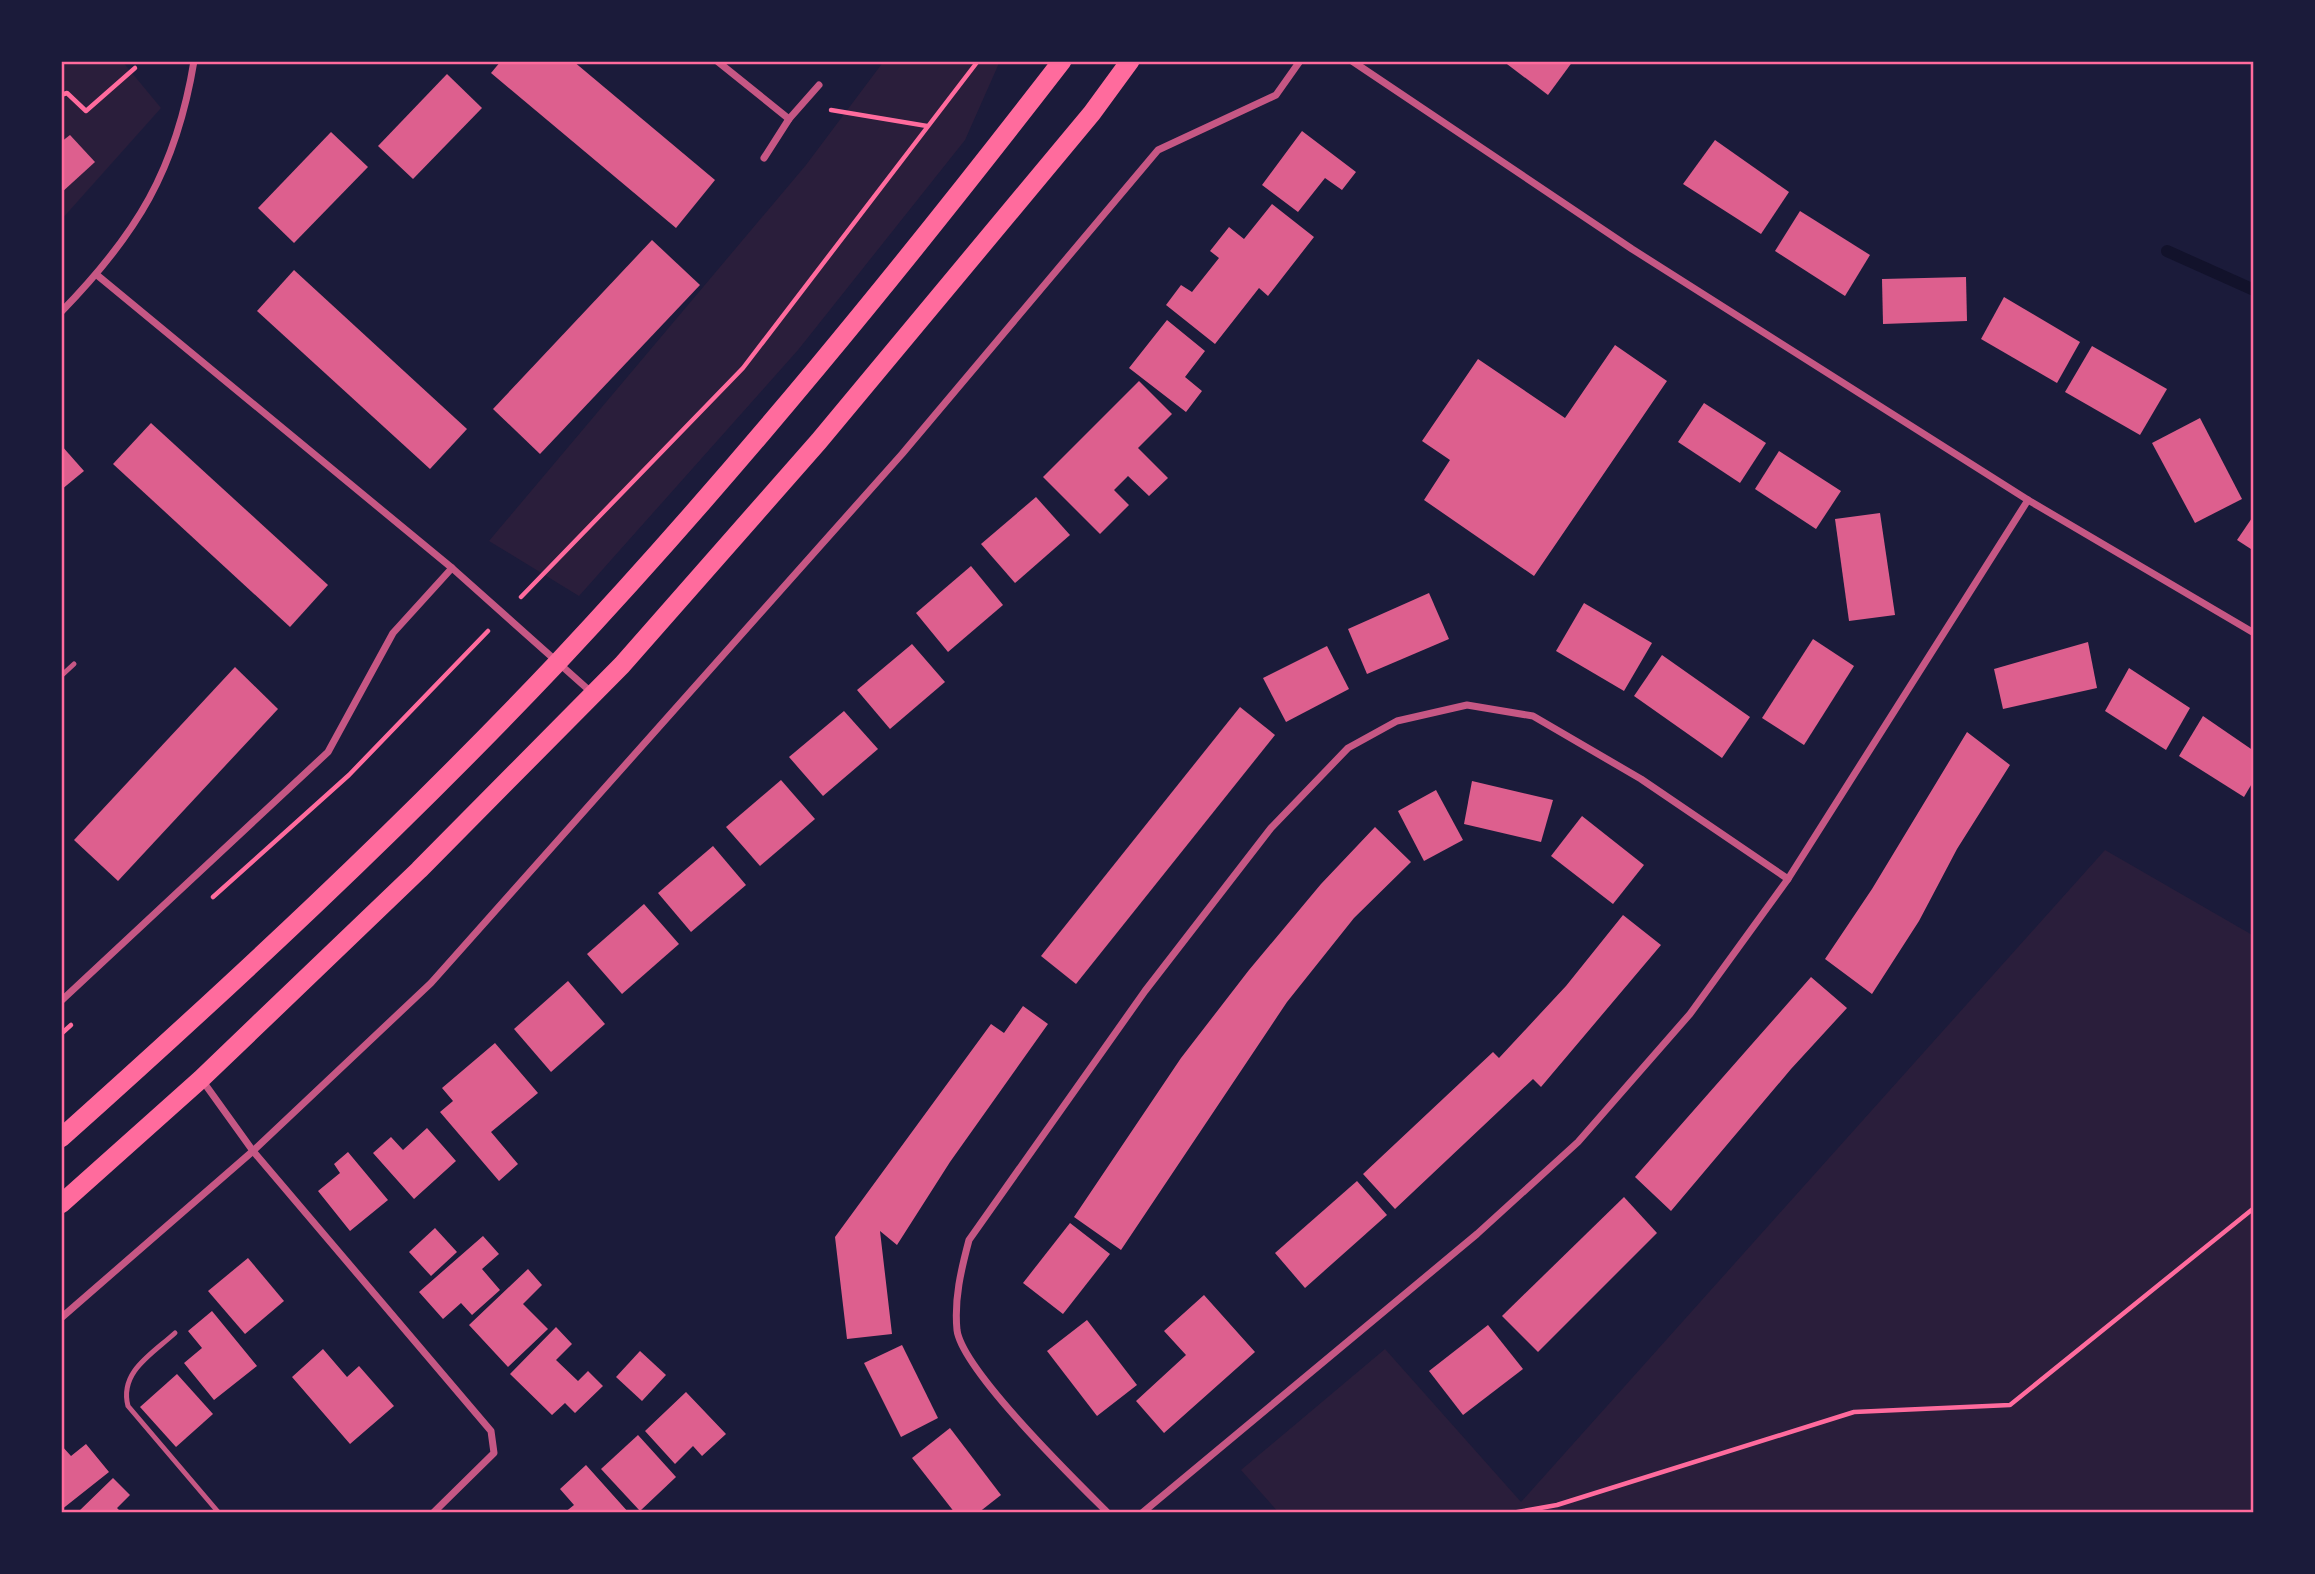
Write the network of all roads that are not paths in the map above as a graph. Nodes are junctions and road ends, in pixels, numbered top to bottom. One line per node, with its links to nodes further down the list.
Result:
1 (194, 61): 10 (street)
2 (717, 61): 8 (street)
3 (1062, 61): 15 (highway)
4 (1130, 61): 18 (highway)
5 (1300, 61): 23 (street)
6 (1352, 61): 12 (street)
7 (819, 85): 8 (street)
8 (789, 119): 9 (street)
9 (764, 158)
10 (97, 275): 11 (street); 13 (street)
11 (61, 312)
12 (2028, 500): 14 (street); 19 (street)
13 (452, 568): 15 (street); 20 (street)
14 (2254, 633)
15 (558, 662): 18 (street); 22 (highway)
16 (74, 664): 17 (lane)
17 (61, 676)
18 (592, 693): 21 (highway)
19 (1788, 879): 29 (street); 30 (street)
20 (61, 1002)
21 (201, 1079): 23 (street); 24 (highway)
22 (61, 1138)
23 (253, 1151): 25 (street); 28 (street)
24 (61, 1204)
25 (61, 1318)
26 (174, 1333): 27 (lane)
27 (219, 1513)
28 (433, 1513)
29 (1108, 1513)
30 (1142, 1513)

